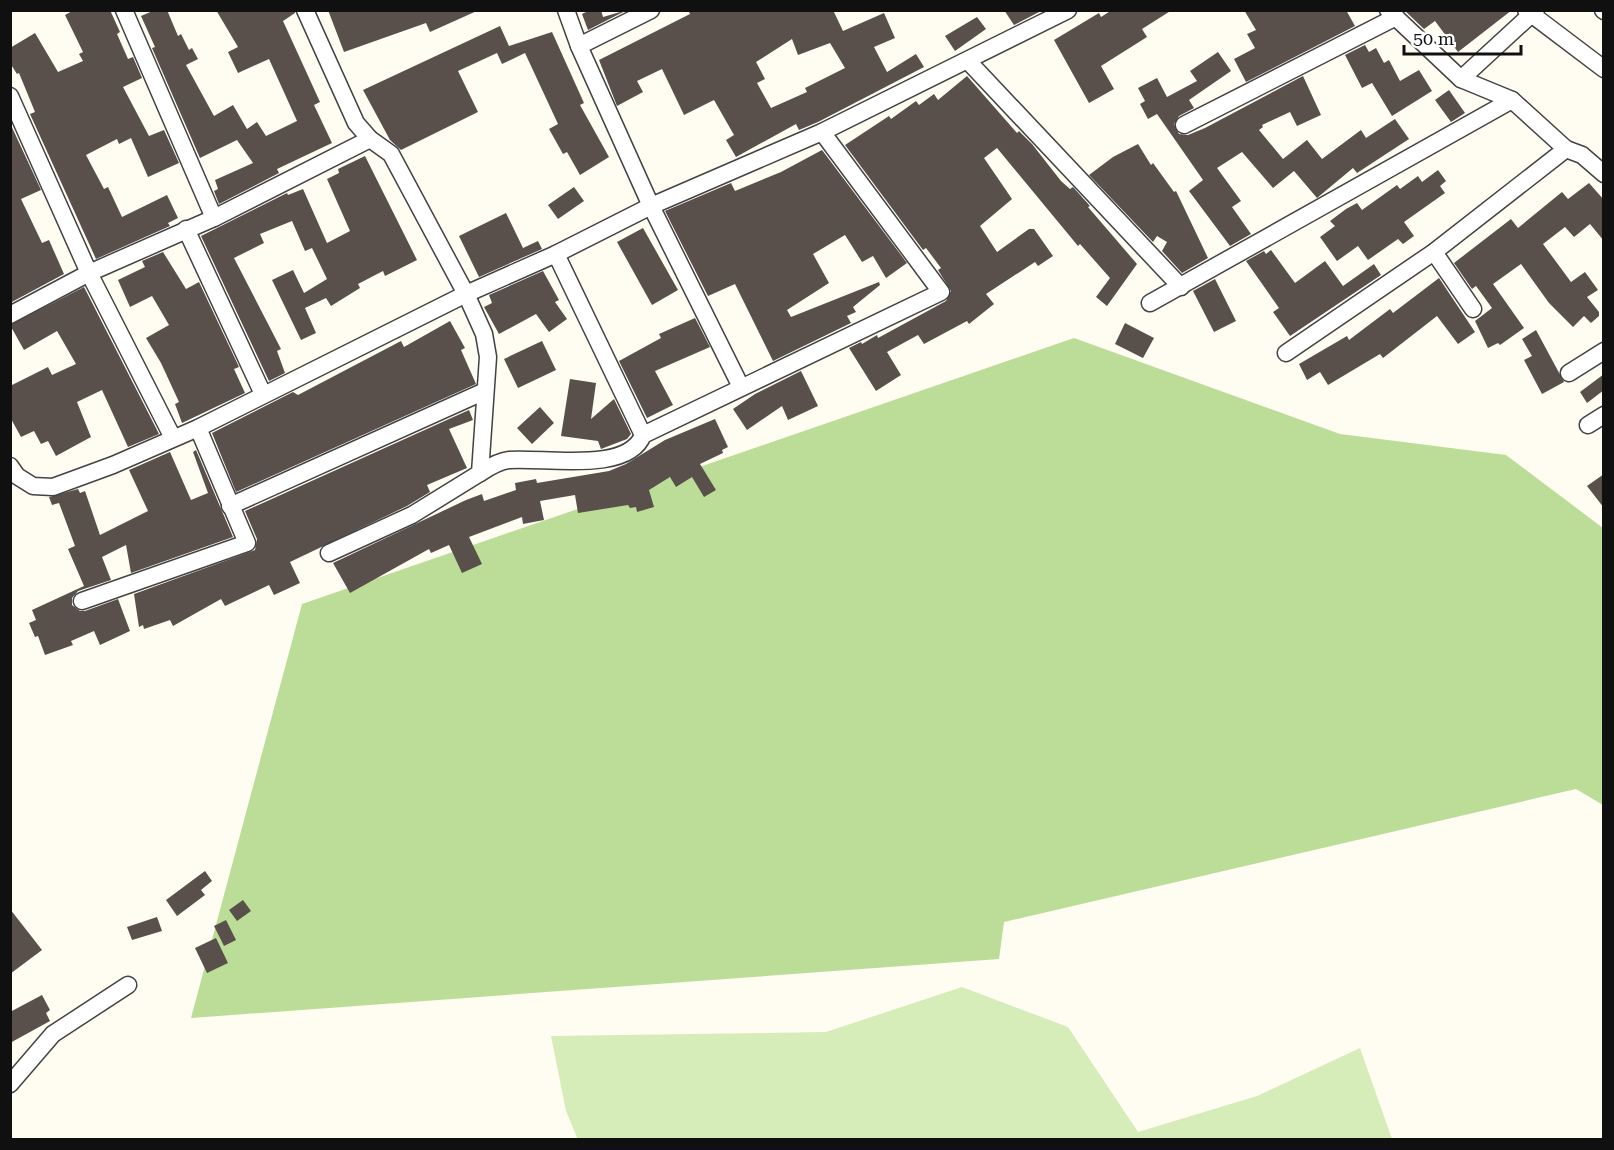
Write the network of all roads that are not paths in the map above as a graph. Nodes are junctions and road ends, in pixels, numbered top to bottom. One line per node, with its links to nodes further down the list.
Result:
1 (123, 10): 20 (street)
2 (305, 10): 16 (street)
3 (566, 10): 8 (street)
4 (651, 10): 8 (street)
5 (1068, 10): 9 (street)
6 (1530, 12): 10 (street); 11 (street)
7 (1392, 14): 11 (street); 14 (street)
8 (579, 46): 19 (street)
9 (968, 61): 15 (street); 25 (street)
10 (1604, 69)
11 (1461, 79): 13 (street)
12 (10, 96): 24 (street)
13 (1512, 100): 17 (street); 25 (street)
14 (1185, 125)
15 (822, 132): 19 (street); 33 (street)
16 (370, 139): 20 (street); 26 (street)
17 (1566, 149): 18 (street); 22 (street)
18 (1604, 174)
19 (651, 206): 23 (street); 33 (street)
20 (214, 218): 21 (street)
21 (186, 228): 24 (street); 35 (street)
22 (1434, 252): 28 (street); 31 (street)
23 (556, 254): 26 (street); 39 (street)
24 (89, 273): 29 (street); 40 (street)
25 (1181, 287): 27 (street)
26 (466, 294): 34 (street); 35 (street)
27 (1150, 303)
28 (1473, 309)
29 (10, 315)
30 (1604, 351): 32 (street)
31 (1287, 352)
32 (1569, 373)
33 (741, 387): 39 (street)
34 (485, 391): 42 (street); 43 (street)
35 (263, 394): 38 (street)
36 (1604, 415): 37 (street)
37 (1588, 425)
38 (198, 428): 40 (street); 43 (street)
39 (643, 435): 42 (street)
40 (173, 438): 41 (street)
41 (10, 466)
42 (480, 473): 44 (street)
43 (230, 506): 45 (street)
44 (329, 553)
45 (82, 601)
46 (128, 985): 47 (street)
47 (10, 1084)

